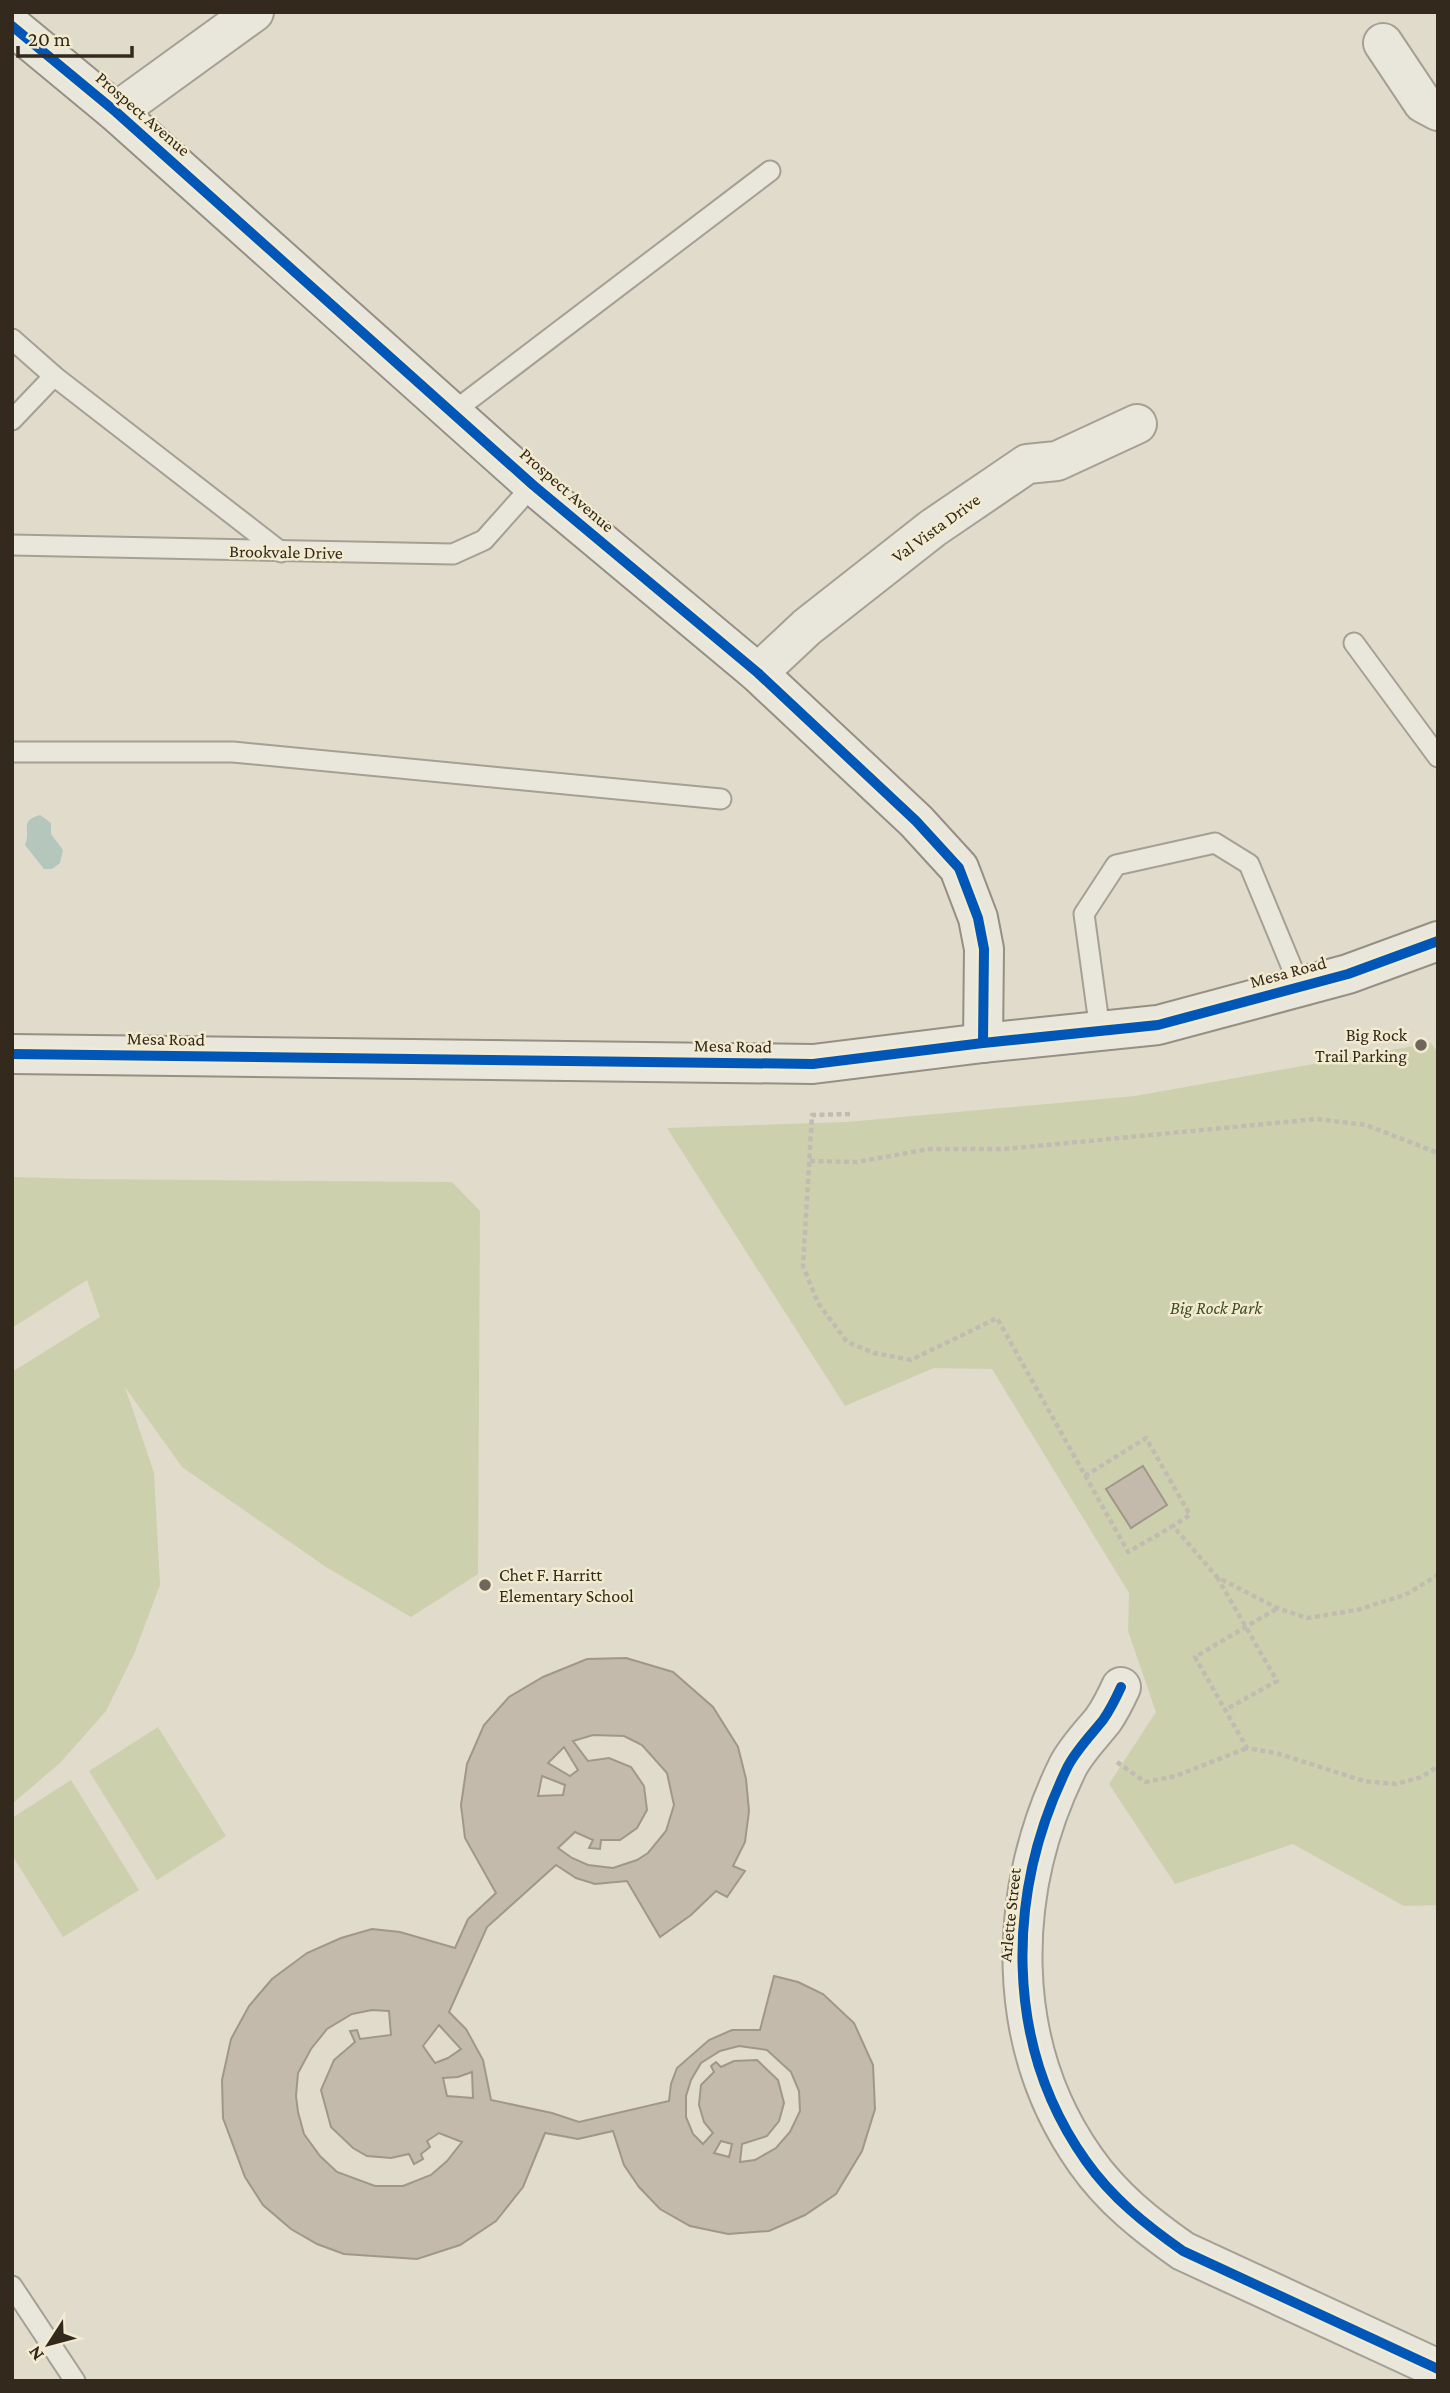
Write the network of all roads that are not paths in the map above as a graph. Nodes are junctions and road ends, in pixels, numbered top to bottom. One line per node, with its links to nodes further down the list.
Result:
1 (254, 12): 5 (street)
2 (12, 26): 5 (street, Prospect Avenue)
3 (1383, 43): 4 (street)
4 (1438, 111)
5 (116, 112): 9 (street, Prospect Avenue)
6 (770, 171): 9 (lane)
7 (12, 339): 8 (lane)
8 (54, 376): 10 (lane); 14 (lane)
9 (453, 412): 12 (street, Prospect Avenue)
10 (12, 420)
11 (1138, 424): 16 (street, Val Vista Drive)
12 (533, 485): 14 (lane, Brookvale Drive); 16 (street, Prospect Avenue)
13 (12, 545): 14 (lane, Brookvale Drive)
14 (281, 552)
15 (1354, 643): 18 (lane)
16 (758, 673): 23 (street, Prospect Avenue)
17 (12, 752): 19 (lane)
18 (1438, 757)
19 (721, 799)
20 (1438, 942): 21 (street, Mesa Road)
21 (1300, 987): 22 (street, Mesa Road); 22 (lane)
22 (1100, 1031): 23 (street, Mesa Road)
23 (984, 1043): 24 (street, Mesa Road)
24 (12, 1054)
25 (1121, 1687): 27 (street, Arlette Street)
26 (12, 2286): 28 (lane)
27 (1438, 2369)
28 (75, 2381)

